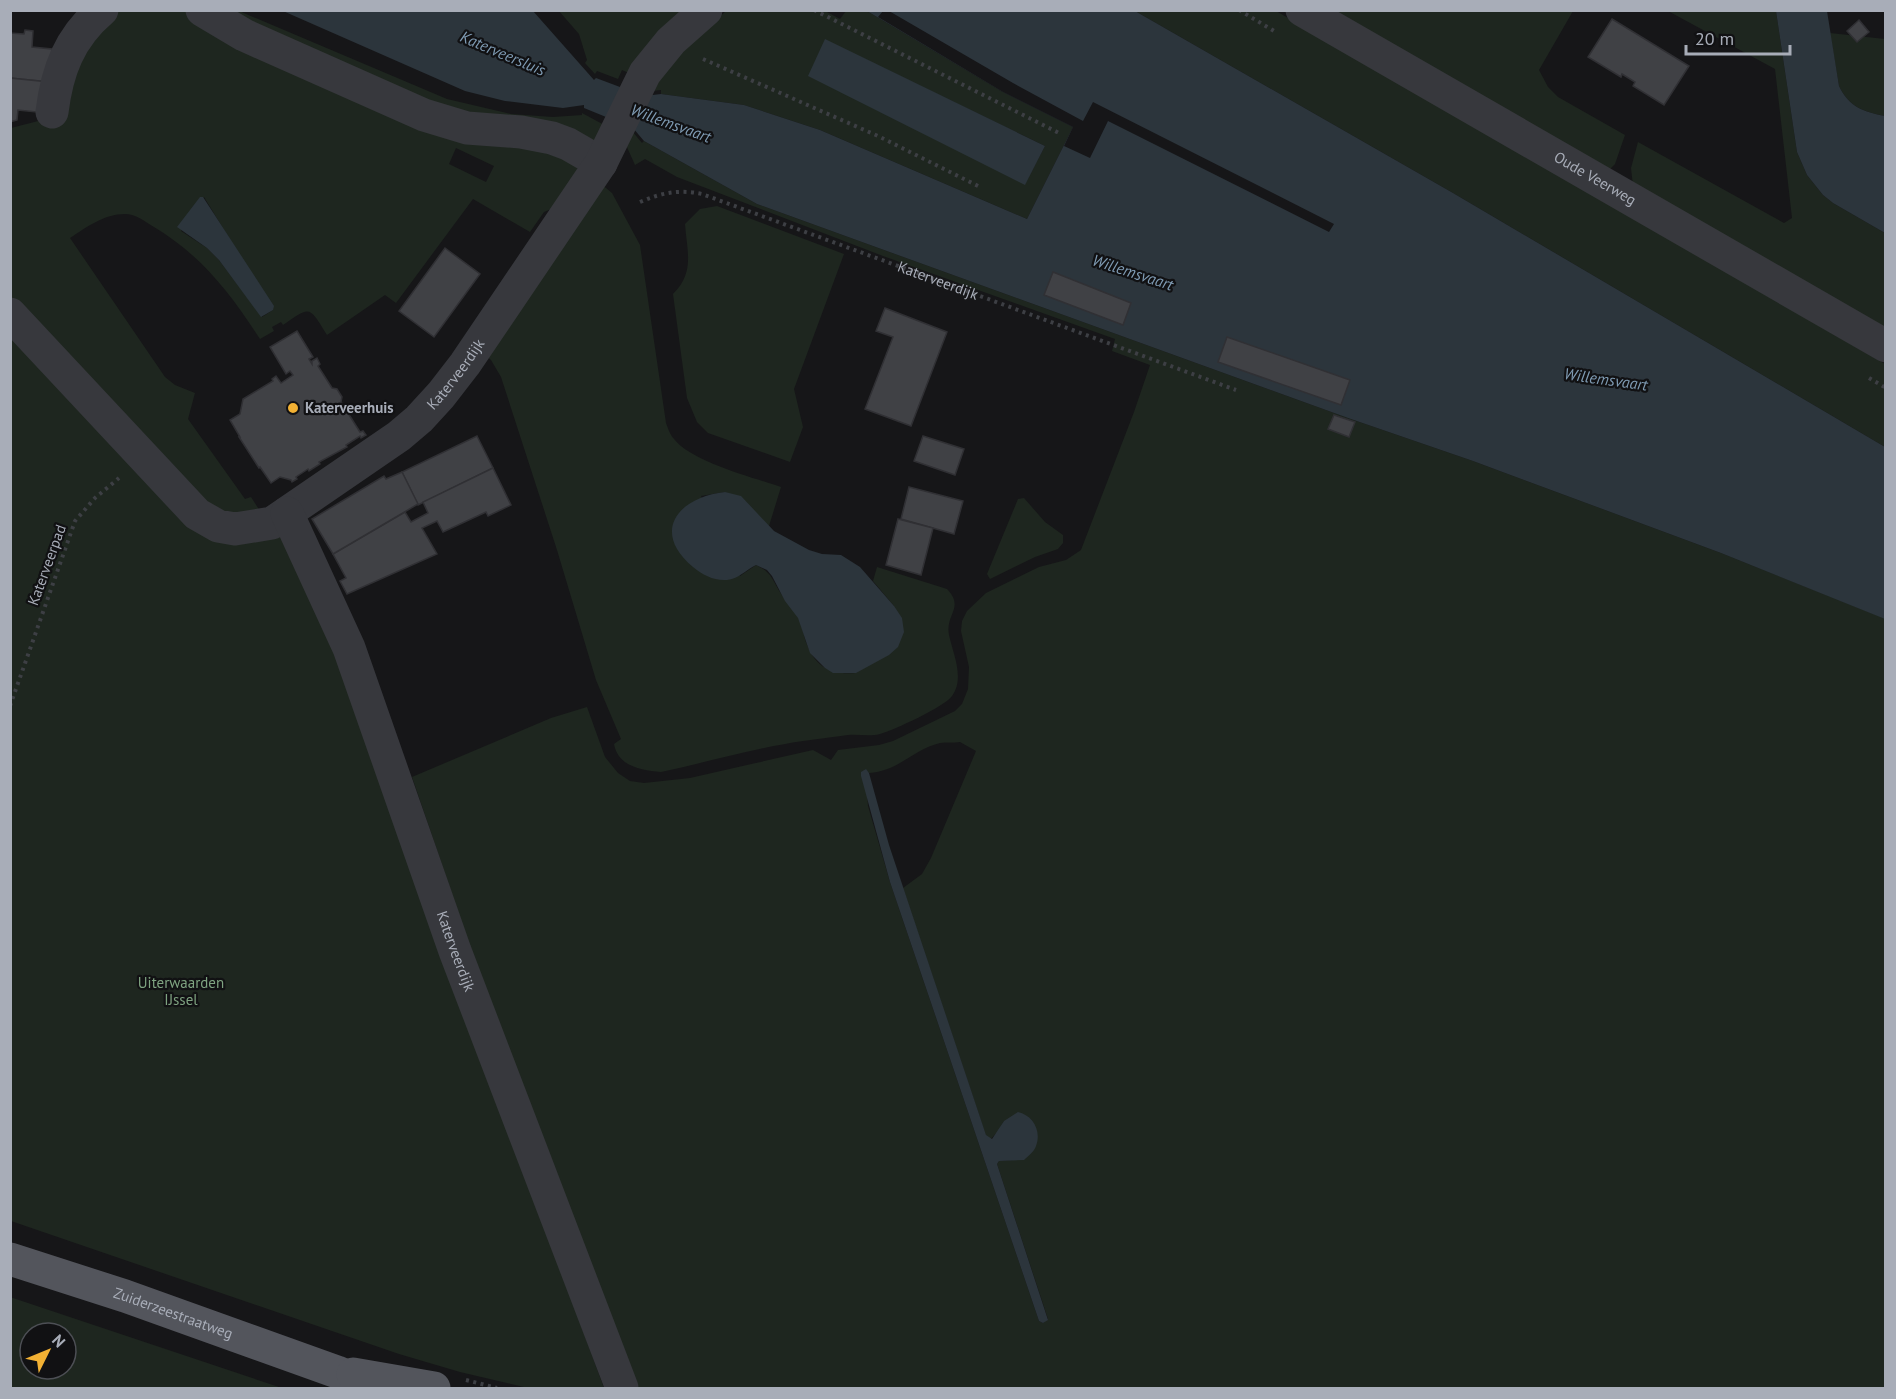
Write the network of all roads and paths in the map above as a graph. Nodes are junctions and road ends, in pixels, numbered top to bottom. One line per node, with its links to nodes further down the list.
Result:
1 (102, 10): 7 (street)
2 (202, 10): 9 (street)
3 (706, 10): 6 (street, Katerveerdijk)
4 (814, 10): 8 (path)
5 (1302, 10): 13 (street, Oude Veerweg)
6 (671, 41): 9 (street, Katerveerdijk); 10 (path)
7 (52, 112)
8 (1061, 134)
9 (601, 163): 16 (street, Katerveerdijk)
10 (980, 187)
11 (640, 202): 14 (path, Katerveerdijk)
12 (10, 314): 15 (street, Katerveerdijk)
13 (1886, 346)
14 (1236, 390)
15 (144, 458): 16 (street, Katerveerdijk); 17 (path, Katerveerpad)
16 (287, 513): 22 (street, Katerveerdijk)
17 (10, 706)
18 (10, 1259): 19 (main road, Zuiderzeestraatweg)
19 (337, 1372): 20 (main road, Zuiderzeestraatweg); 21 (main road, Zuiderzeestraatweg)
20 (374, 1389)
21 (434, 1389)
22 (622, 1389)

